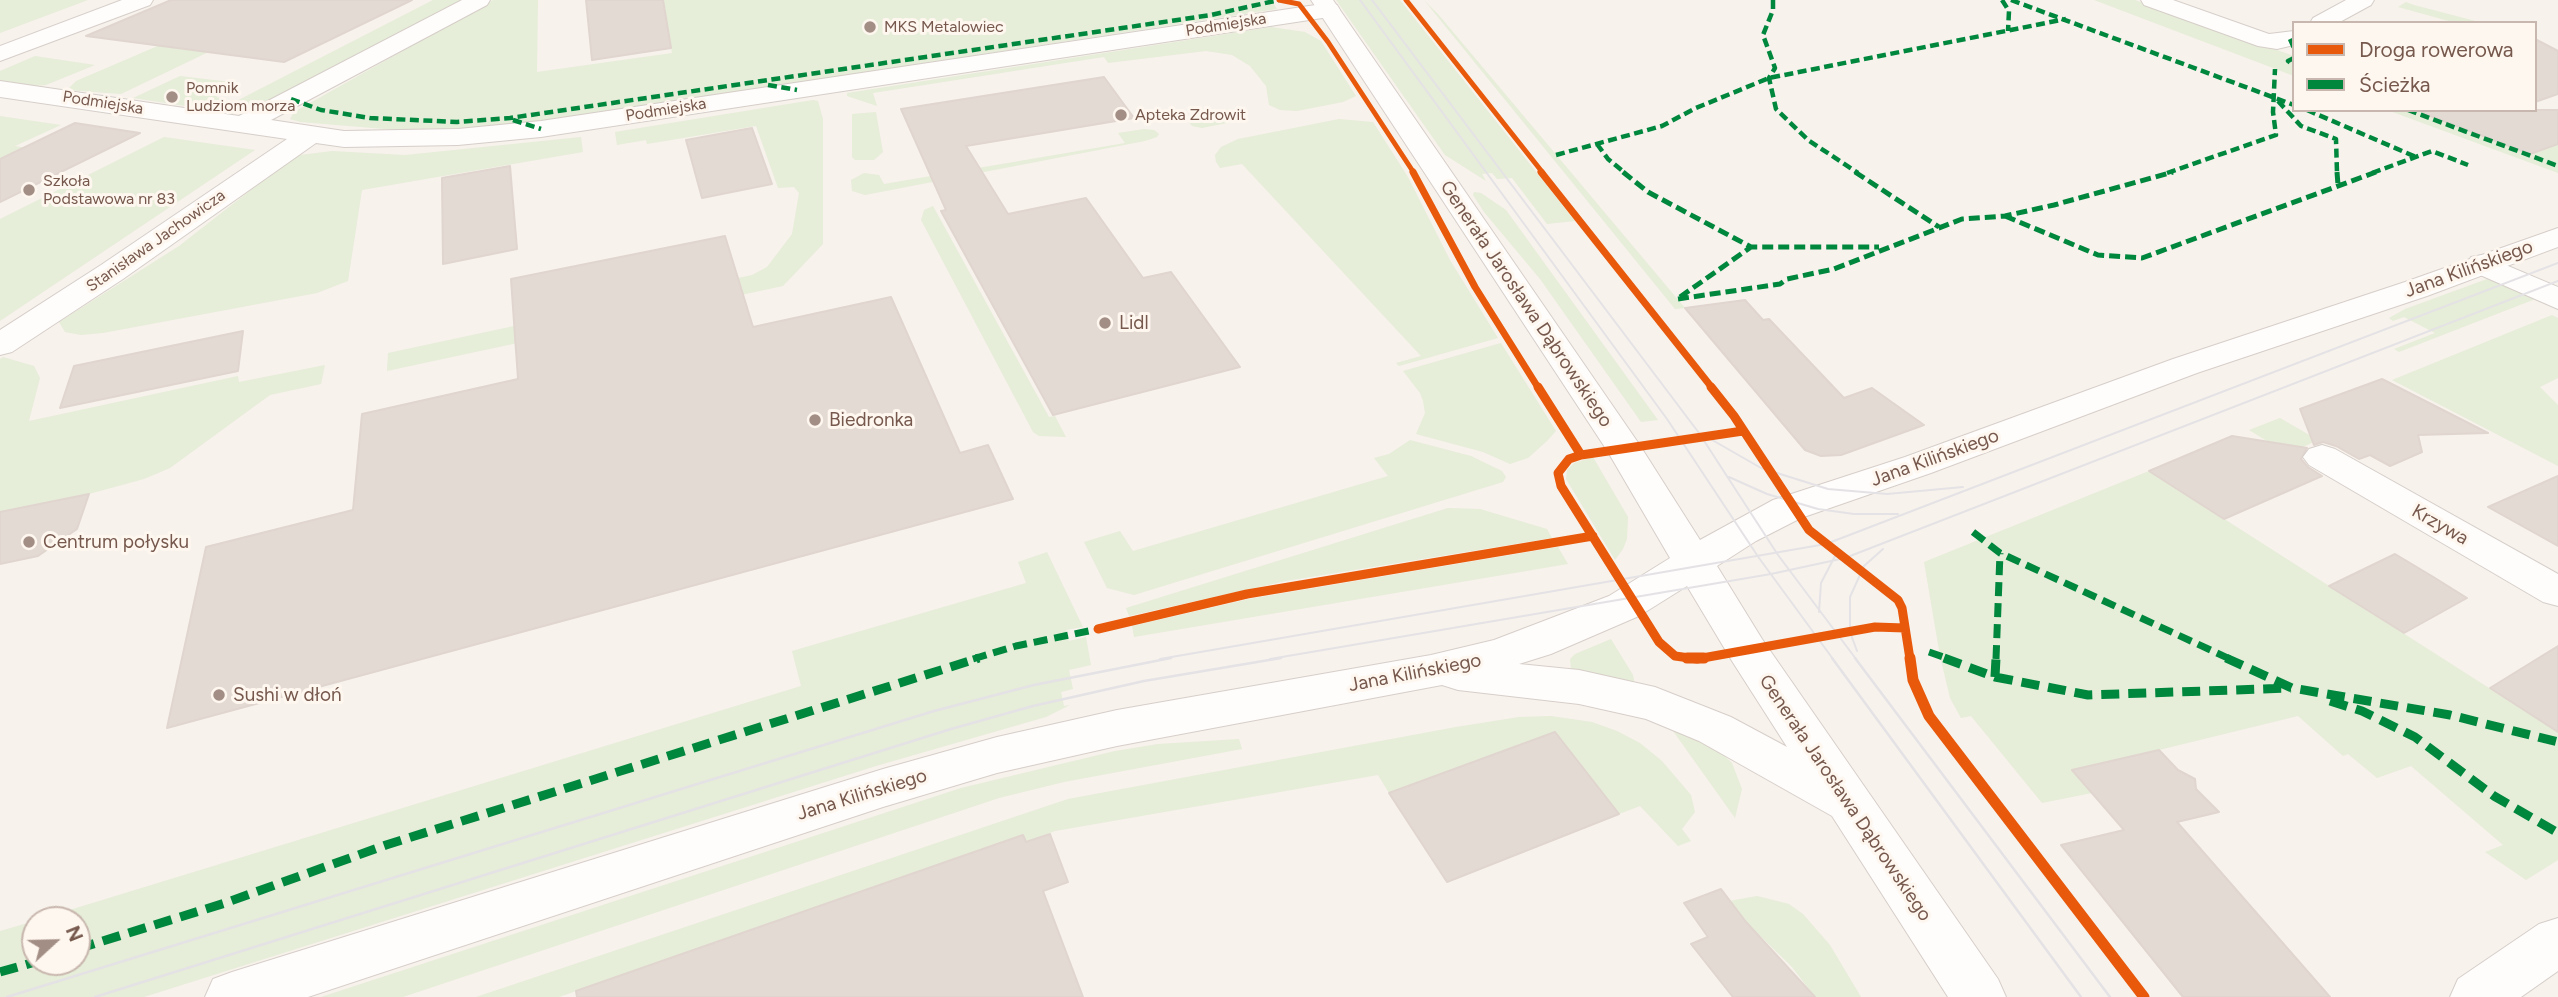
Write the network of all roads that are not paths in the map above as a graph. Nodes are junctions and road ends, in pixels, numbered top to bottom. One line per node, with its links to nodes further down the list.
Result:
1 (142, 0): 8 (street)
2 (479, 0): 10 (street)
3 (2152, 0): 7 (street)
4 (2363, 0): 6 (street)
5 (1326, 5): 11 (street, Podmiejska); 17 (street, Generała Jarosława Dąbrowskiego)
6 (2325, 21)
7 (2292, 38)
8 (0, 54)
9 (0, 89): 10 (street, Podmiejska)
10 (244, 124): 11 (street, Podmiejska)
11 (310, 135): 15 (street, Stanisława Jachowicza)
12 (2558, 237): 13 (street, Jana Kilińskiego)
13 (2482, 264): 14 (street); 17 (street, Jana Kilińskiego)
14 (2558, 299)
15 (0, 345)
16 (2322, 457): 18 (street, Krzywa)
17 (1692, 563): 19 (street, Jana Kilińskiego); 20 (street, Generała Jarosława Dąbrowskiego)
18 (2558, 592)
19 (1431, 671): 20 (street); 22 (street, Jana Kilińskiego)
20 (1850, 804): 23 (street, Generała Jarosława Dąbrowskiego)
21 (2558, 941): 24 (street)
22 (232, 997)
23 (1979, 997)
24 (2477, 997)

